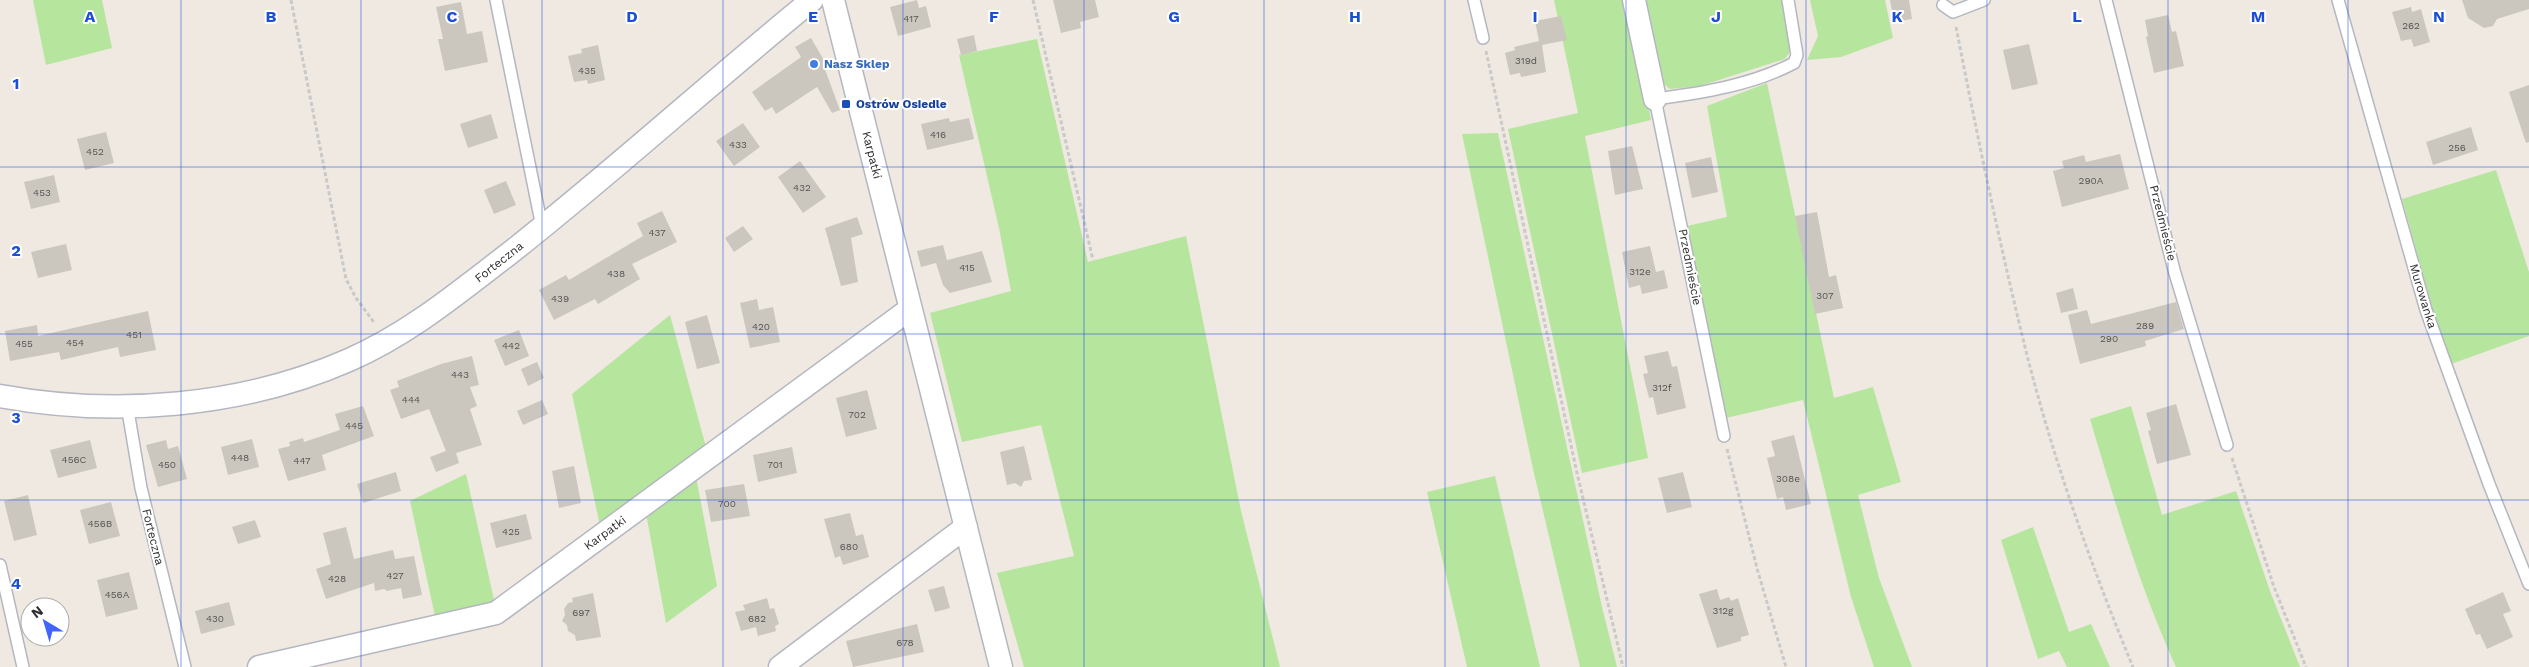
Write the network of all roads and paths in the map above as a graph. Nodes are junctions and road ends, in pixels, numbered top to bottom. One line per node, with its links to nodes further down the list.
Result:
1 (291, 0): 18 (path)
2 (496, 0): 15 (lane)
3 (812, 0): 15 (street, Forteczna)
4 (833, 0): 17 (street, Karpatki)
5 (1033, 0): 16 (path)
6 (1474, 0): 13 (lane)
7 (1634, 0): 14 (street, Przedmieście)
8 (1788, 0): 14 (lane)
9 (1984, 0): 12 (lane)
10 (2106, 0): 22 (lane, Przedmieście)
11 (2338, 0): 25 (lane, Murowanka)
12 (1948, 8): 33 (path)
13 (1483, 38): 31 (path)
14 (1656, 98): 21 (lane, Przedmieście)
15 (542, 227): 18 (street, Forteczna)
16 (1093, 260)
17 (910, 309): 23 (street, Karpatki); 28 (street, Karpatki)
18 (387, 341): 20 (street, Forteczna)
19 (0, 396): 20 (street, Forteczna)
20 (127, 406): 27 (lane, Forteczna)
21 (1724, 436): 32 (path)
22 (2228, 444): 34 (path)
23 (966, 528): 29 (street); 30 (street, Karpatki)
24 (0, 565): 26 (lane)
25 (2529, 584)
26 (23, 667)
27 (185, 667)
28 (259, 667)
29 (780, 667)
30 (1001, 667)
31 (1623, 667)
32 (1786, 667)
33 (2133, 667)
34 (2306, 667)

